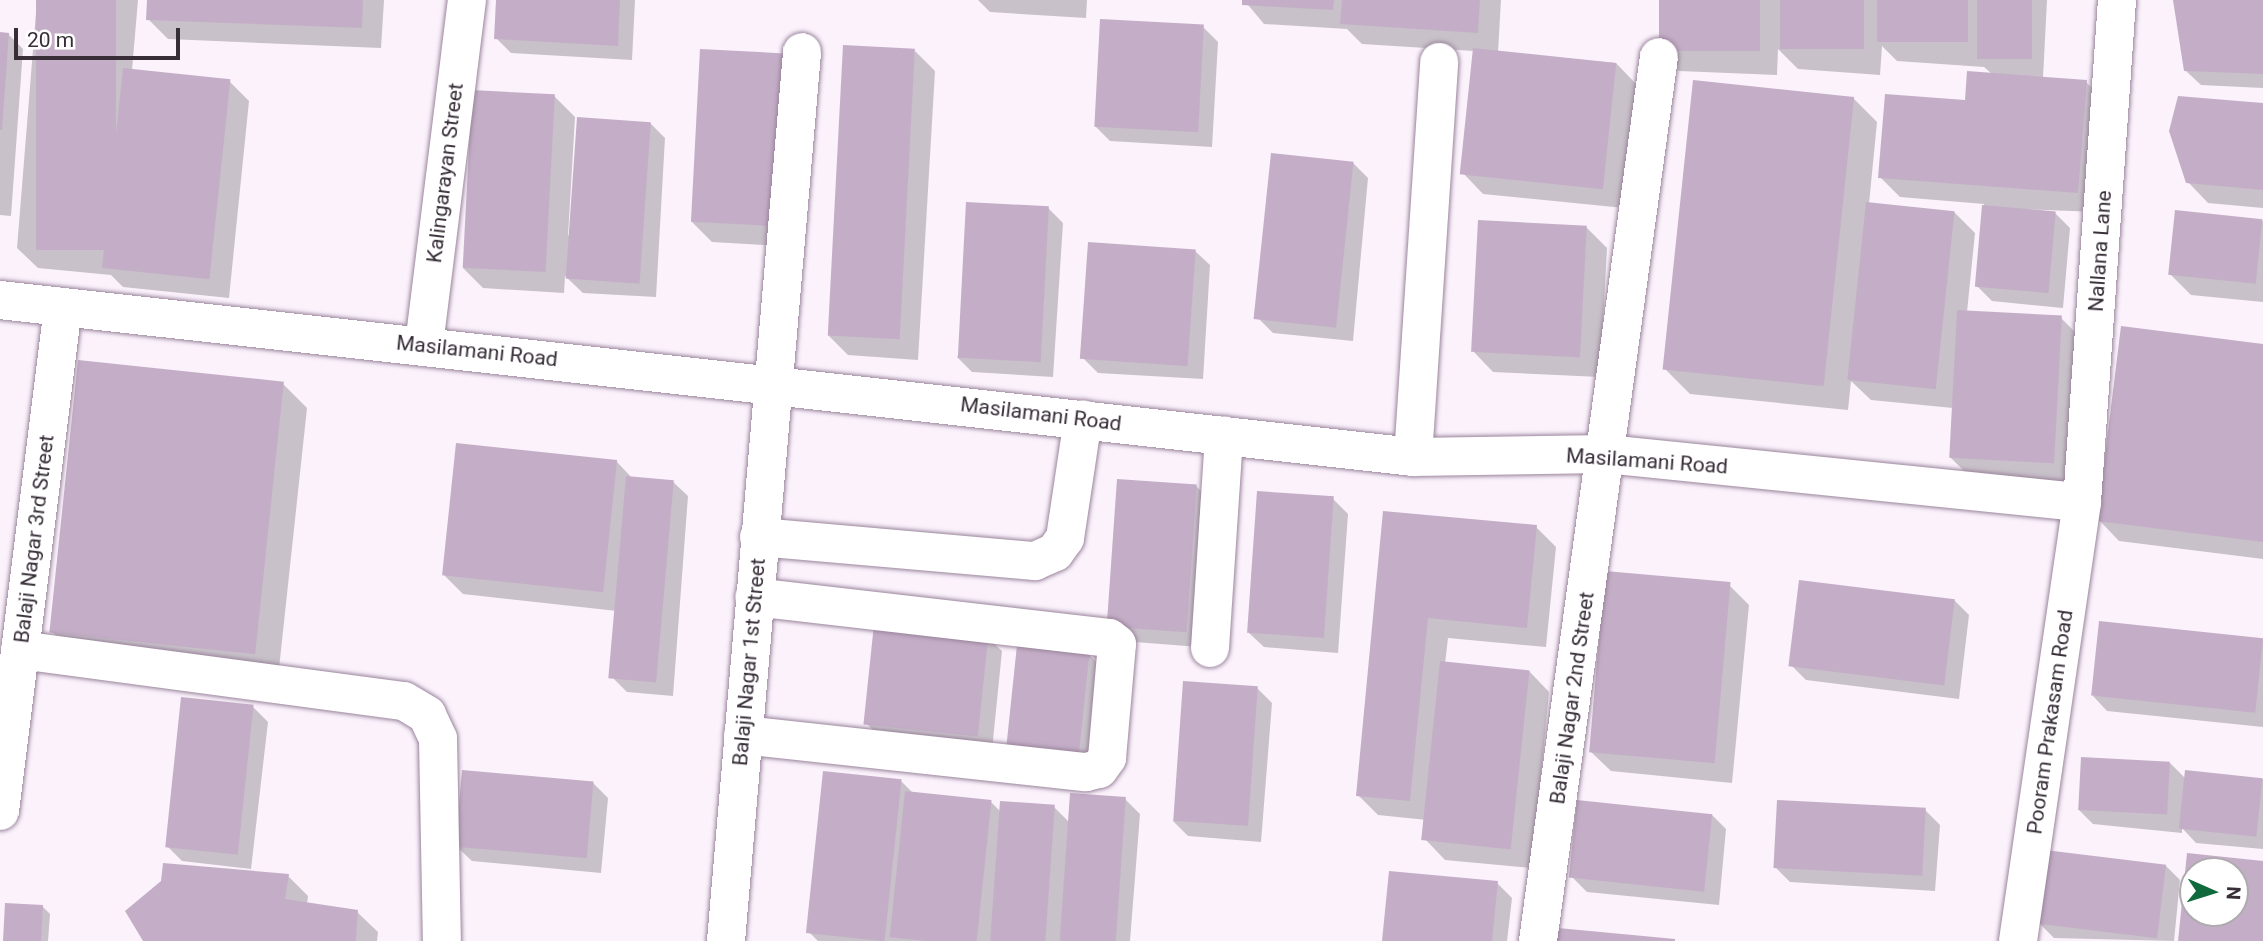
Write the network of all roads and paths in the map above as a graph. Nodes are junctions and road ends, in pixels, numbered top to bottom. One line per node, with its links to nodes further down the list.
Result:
1 (467, 0): 8 (street, Kalingarayan Street)
2 (2117, 0): 14 (street, Nallana Lane)
3 (802, 51): 9 (street, Balaji Nagar 1st Street)
4 (1659, 57): 12 (street, Balaji Nagar 2nd Street)
5 (1439, 62): 13 (street)
6 (0, 300): 7 (street, Masilamani Road)
7 (63, 307): 8 (street, Masilamani Road); 18 (street, Balaji Nagar 3rd Street)
8 (424, 345): 9 (street, Masilamani Road)
9 (771, 383): 10 (street, Masilamani Road); 15 (street, Balaji Nagar 1st Street)
10 (1083, 419): 11 (street, Masilamani Road); 15 (street)
11 (1224, 435): 13 (street, Masilamani Road); 17 (street)
12 (1606, 454): 13 (street, Masilamani Road); 14 (street, Masilamani Road); 23 (street, Balaji Nagar 2nd Street)
13 (1413, 457)
14 (2082, 502): 24 (street, Pooram Prakasam Road)
15 (759, 537): 16 (street, Balaji Nagar 1st Street)
16 (754, 597): 19 (street, Balaji Nagar 1st Street); 19 (street)
17 (1210, 648)
18 (20, 650): 20 (street, Balaji Nagar 3rd Street); 21 (street)
19 (743, 734): 22 (street, Balaji Nagar 1st Street)
20 (0, 811)
21 (442, 941)
22 (726, 941)
23 (1538, 941)
24 (2018, 941)

